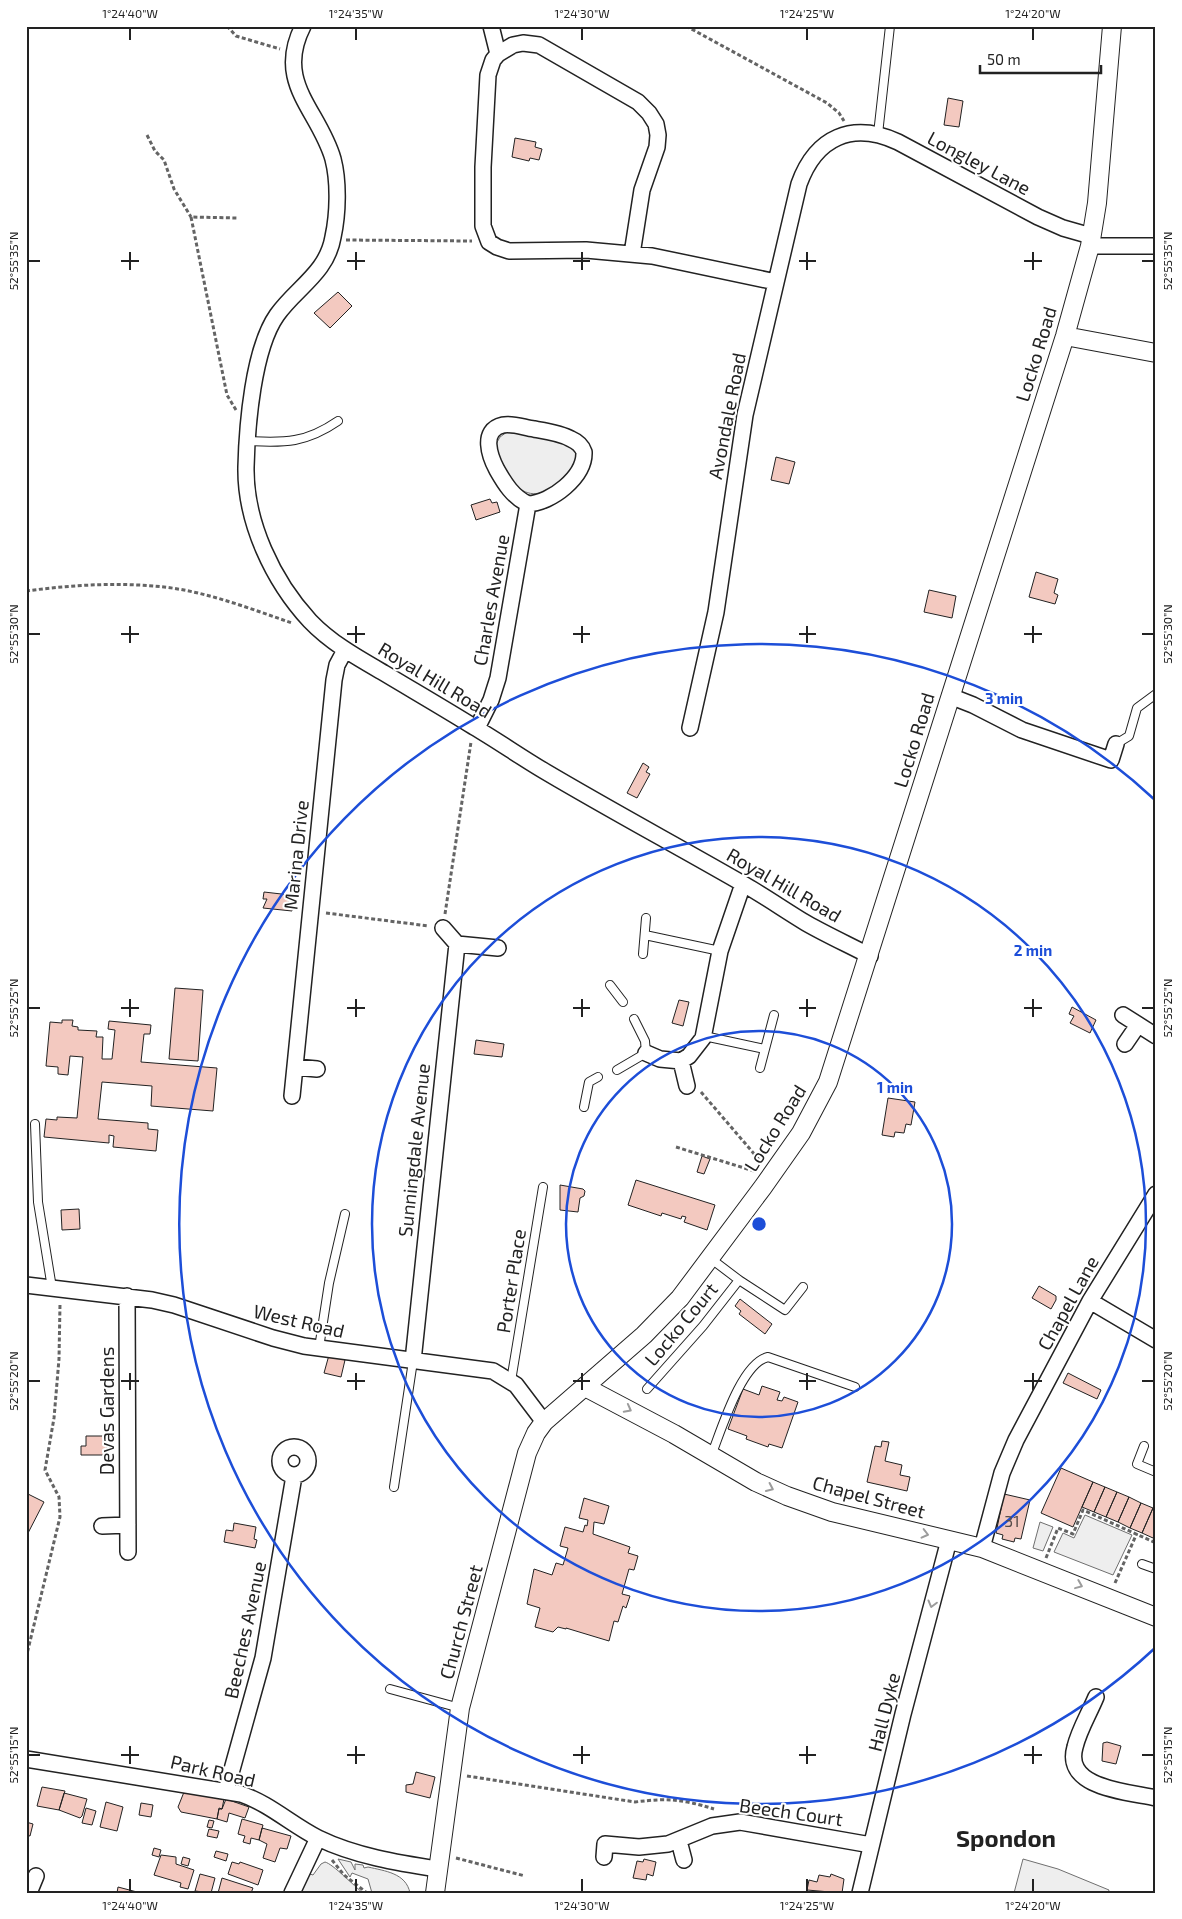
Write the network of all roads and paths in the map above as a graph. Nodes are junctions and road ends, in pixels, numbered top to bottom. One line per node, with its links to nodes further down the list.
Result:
1 (227, 26): 7 (path)
2 (303, 26): 7 (street, Royal Hill Road)
3 (491, 26): 8 (street)
4 (686, 26): 9 (path)
5 (890, 26): 10 (lane)
6 (1112, 26): 15 (street, Locko Road)
7 (293, 51): 14 (street, Royal Hill Road)
8 (498, 54): 16 (street); 18 (street)
9 (847, 134): 10 (street, Longley Lane); 19 (street, Avondale Road)
10 (878, 134): 15 (street, Longley Lane)
11 (147, 135): 12 (path)
12 (191, 216): 13 (path); 22 (path)
13 (238, 218)
14 (333, 240): 16 (path); 22 (street, Royal Hill Road)
15 (1091, 241): 17 (street, Longley Lane); 20 (street, Locko Road)
16 (489, 242): 18 (street)
17 (1156, 246)
18 (632, 254): 19 (street)
19 (776, 282): 32 (street, Avondale Road)
20 (1065, 336): 21 (street); 30 (street, Locko Road)
21 (1156, 353)
22 (251, 414): 24 (street, Royal Hill Road)
23 (338, 421): 24 (lane)
24 (248, 440): 28 (street, Royal Hill Road)
25 (528, 504): 25 (street); 31 (street, Charles Avenue)
26 (26, 592): 27 (path)
27 (298, 626)
28 (345, 650): 31 (street, Royal Hill Road); 35 (street, Marina Drive)
29 (1156, 694): 33 (lane)
30 (950, 696): 33 (street); 43 (street, Locko Road)
31 (477, 728): 34 (street, Royal Hill Road); 37 (path)
32 (690, 728)
33 (1116, 744)
34 (743, 884): 41 (street); 43 (street, Royal Hill Road)
35 (311, 911): 37 (path); 56 (street, Marina Drive)
36 (646, 918): 38 (lane)
37 (443, 928): 39 (street)
38 (645, 935): 41 (lane); 42 (lane)
39 (457, 944): 40 (street); 80 (street, Sunningdale Avenue)
40 (498, 948)
41 (720, 951): 50 (street)
42 (643, 954)
43 (870, 956): 67 (street, Locko Road)
44 (610, 985): 45 (lane)
45 (623, 1002)
46 (774, 1015): 53 (lane)
47 (1123, 1015): 49 (street)
48 (634, 1019): 54 (lane)
49 (1138, 1025): 51 (street); 52 (street)
50 (704, 1036): 53 (lane); 55 (street)
51 (1156, 1036)
52 (1125, 1044)
53 (765, 1049): 57 (lane)
54 (646, 1053): 55 (street); 59 (lane)
55 (681, 1061): 61 (street)
56 (295, 1067): 58 (street); 63 (street, Marina Drive)
57 (760, 1068)
58 (317, 1069)
59 (617, 1070)
60 (598, 1077): 64 (lane)
61 (687, 1086)
62 (701, 1092): 67 (path)
63 (292, 1096)
64 (584, 1107)
65 (35, 1124): 75 (lane)
66 (676, 1147): 67 (path)
67 (771, 1176): 71 (street, Locko Road)
68 (543, 1187): 81 (lane, Porter Place)
69 (1156, 1194): 77 (street, Chapel Lane)
70 (345, 1214): 79 (lane)
71 (710, 1258): 72 (lane, Locko Court); 82 (street, Locko Road)
72 (739, 1280): 74 (lane, Locko Court); 84 (lane, Locko Court)
73 (26, 1285): 75 (street, West Road)
74 (803, 1287)
75 (56, 1288): 76 (street, West Road); 103 (path)
76 (127, 1296): 79 (street, West Road); 91 (street, Devas Gardens)
77 (1090, 1301): 78 (street); 96 (street, Chapel Lane)
78 (1156, 1340)
79 (320, 1348): 80 (street, West Road)
80 (413, 1361): 81 (street, West Road); 90 (lane)
81 (511, 1381): 85 (street, West Road)
82 (585, 1387): 85 (street, Church Street); 87 (street, Chapel Street, one-way to 87)
83 (855, 1387): 87 (lane)
84 (648, 1389)
85 (544, 1422): 106 (street, Church Street)
86 (1144, 1446): 88 (lane)
87 (711, 1456): 94 (street, Chapel Street, one-way to 94)
88 (1156, 1472)
89 (294, 1476): 109 (street, Beeches Avenue)
90 (394, 1488)
91 (128, 1525): 92 (street); 97 (street, Devas Gardens)
92 (102, 1526)
93 (1137, 1533): 95 (path); 100 (path); 101 (path)
94 (949, 1540): 96 (street, Chapel Street); 114 (street, Hall Dyke, one-way to 114)
95 (1156, 1543)
96 (982, 1548): 100 (street, Chapel Street)
97 (128, 1552)
98 (1142, 1564): 99 (lane)
99 (1156, 1569)
100 (1041, 1570): 101 (street, Chapel Street, one-way to 101)
101 (1108, 1597): 102 (street, Chapel Street)
102 (1156, 1617)
103 (26, 1658)
104 (390, 1689): 106 (lane)
105 (1096, 1698): 110 (street)
106 (460, 1708): 108 (street, Church Street)
107 (26, 1759): 109 (street, Park Road)
108 (452, 1773): 111 (path); 117 (street, Church Street)
109 (226, 1790): 112 (street, Park Road)
110 (1156, 1798)
111 (720, 1811)
112 (320, 1839): 117 (street, Park Road); 121 (street); 122 (path)
113 (679, 1840): 114 (street, Beech Court); 115 (street, Beech Court); 116 (street)
114 (871, 1845): 124 (street, Hall Dyke)
115 (604, 1857)
116 (684, 1860)
117 (439, 1862): 119 (path); 123 (street, Church Street)
118 (36, 1876): 120 (street)
119 (525, 1876)
120 (29, 1893)
121 (292, 1893)
122 (367, 1893)
123 (435, 1893)
124 (860, 1893)

